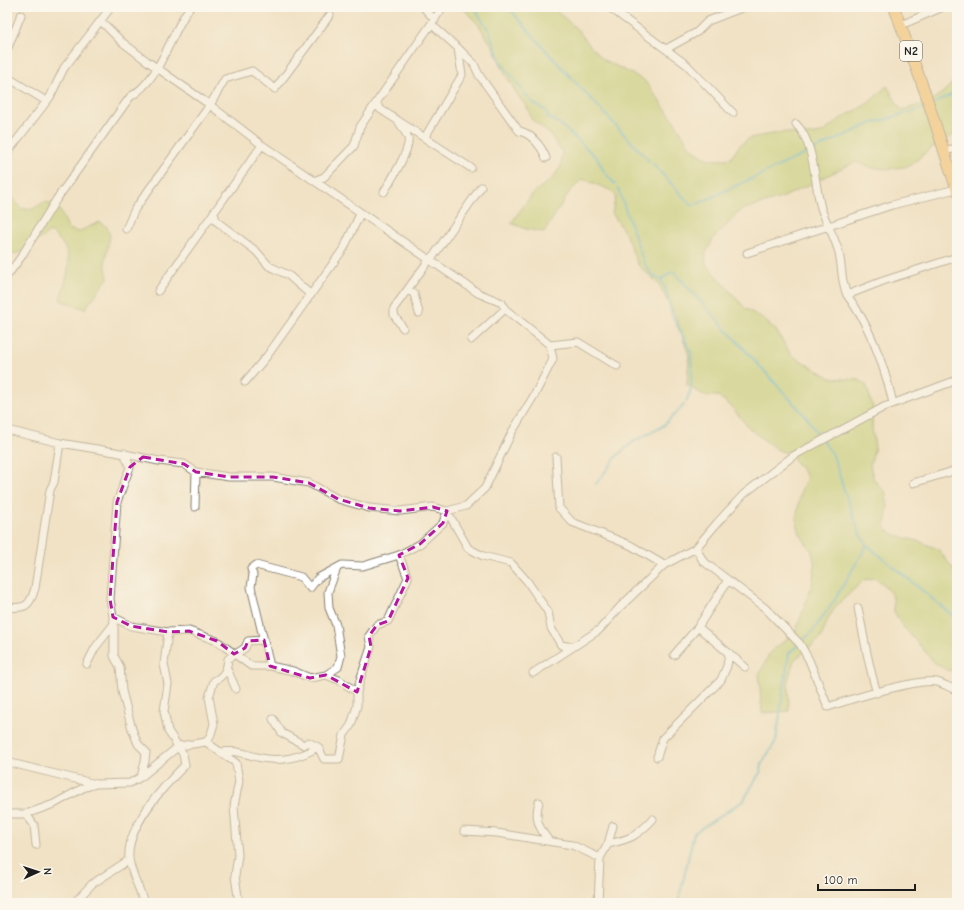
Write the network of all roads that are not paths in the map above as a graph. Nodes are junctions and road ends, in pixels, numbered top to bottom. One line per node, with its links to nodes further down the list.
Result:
1 (111, 7): 11 (street)
2 (190, 7): 17 (street)
3 (423, 7): 12 (street)
4 (443, 7): 12 (street)
5 (609, 7): 15 (street)
6 (744, 7): 15 (street)
7 (894, 7): 13 (highway, N2)
8 (943, 7): 13 (street)
9 (21, 15): 16 (street)
10 (330, 15): 21 (street)
11 (101, 21): 17 (street); 19 (street)
12 (433, 22): 14 (street); 20 (street)
13 (901, 25): 28 (highway, N2)
14 (458, 48): 25 (street); 30 (street)
15 (666, 49): 22 (street)
16 (7, 50)
17 (157, 68): 21 (street); 43 (street)
18 (7, 77): 19 (street)
19 (46, 101): 29 (street)
20 (376, 103): 23 (street); 32 (street)
21 (210, 105): 26 (street); 39 (street)
22 (733, 113)
23 (397, 120): 25 (street); 35 (street)
24 (796, 124): 38 (street)
25 (425, 137): 31 (street)
26 (262, 145): 32 (street); 36 (street)
27 (957, 148): 28 (street)
28 (944, 151): 34 (highway, N2)
29 (7, 153)
30 (546, 158)
31 (471, 168)
32 (314, 181): 37 (street)
33 (481, 187): 42 (street)
34 (957, 190): 38 (street)
35 (384, 192)
36 (214, 212): 45 (street); 46 (street)
37 (360, 214): 42 (street); 46 (street)
38 (830, 226): 40 (street); 47 (street)
39 (126, 229)
40 (747, 253)
41 (957, 257): 47 (street)
42 (429, 260): 44 (street); 48 (street)
43 (7, 276)
44 (408, 289): 49 (street); 50 (street)
45 (158, 291)
46 (312, 295): 55 (street)
47 (848, 295): 56 (street)
48 (505, 309): 51 (street); 52 (street)
49 (419, 313)
50 (403, 328)
51 (471, 340)
52 (550, 345): 53 (street); 67 (street)
53 (617, 366)
54 (957, 380): 56 (street)
55 (245, 382)
56 (893, 403): 68 (street)
57 (7, 430): 58 (street)
58 (60, 443): 59 (street); 75 (street)
59 (124, 453): 60 (street); 62 (street)
60 (143, 457): 62 (street); 64 (street)
61 (556, 457): 70 (street)
62 (130, 467): 77 (street)
63 (957, 470): 65 (street)
64 (196, 472): 66 (street); 67 (street)
65 (913, 483)
66 (195, 507)
67 (447, 511): 69 (street); 81 (street)
68 (696, 548): 70 (street); 74 (street)
69 (399, 555): 71 (street); 93 (street)
70 (664, 565): 81 (street)
71 (337, 568): 73 (street); 90 (street)
72 (301, 577): 73 (street); 73 (street); 80 (street)
73 (318, 578)
74 (728, 580): 78 (street); 94 (street)
75 (7, 607)
76 (858, 608): 94 (street)
77 (113, 620): 79 (street); 85 (street); 106 (street)
78 (698, 627): 82 (street); 84 (street)
79 (168, 632): 83 (street); 98 (street)
80 (264, 640): 83 (street); 86 (street)
81 (573, 646): 89 (street)
82 (729, 653): 87 (street); 103 (street)
83 (234, 654): 86 (street); 88 (street)
84 (674, 654)
85 (87, 664)
86 (270, 666): 90 (street)
87 (744, 667)
88 (227, 669): 91 (street); 96 (street)
89 (532, 674)
90 (326, 675): 93 (street)
91 (236, 689)
92 (957, 690): 94 (street)
93 (357, 692): 99 (street)
94 (877, 693)
95 (274, 719): 97 (street)
96 (206, 742): 98 (street); 100 (street)
97 (304, 744): 99 (street); 102 (street)
98 (179, 746): 106 (street); 118 (street)
99 (318, 747): 102 (street)
100 (220, 752): 101 (street); 105 (street)
101 (247, 753): 102 (street); 105 (street)
102 (306, 755)
103 (657, 757)
104 (7, 762): 107 (street)
105 (236, 763): 121 (street)
106 (141, 777): 107 (street)
107 (96, 784): 110 (street)
108 (540, 802): 114 (street)
109 (7, 814): 110 (street)
110 (26, 814): 116 (street)
111 (653, 819): 115 (street)
112 (613, 826): 115 (street)
113 (464, 831): 114 (street)
114 (549, 841): 117 (street)
115 (608, 844): 117 (street)
116 (36, 845)
117 (600, 858): 122 (street)
118 (130, 860): 119 (street); 120 (street)
119 (74, 903)
120 (144, 903)
121 (239, 903)
122 (598, 903)

